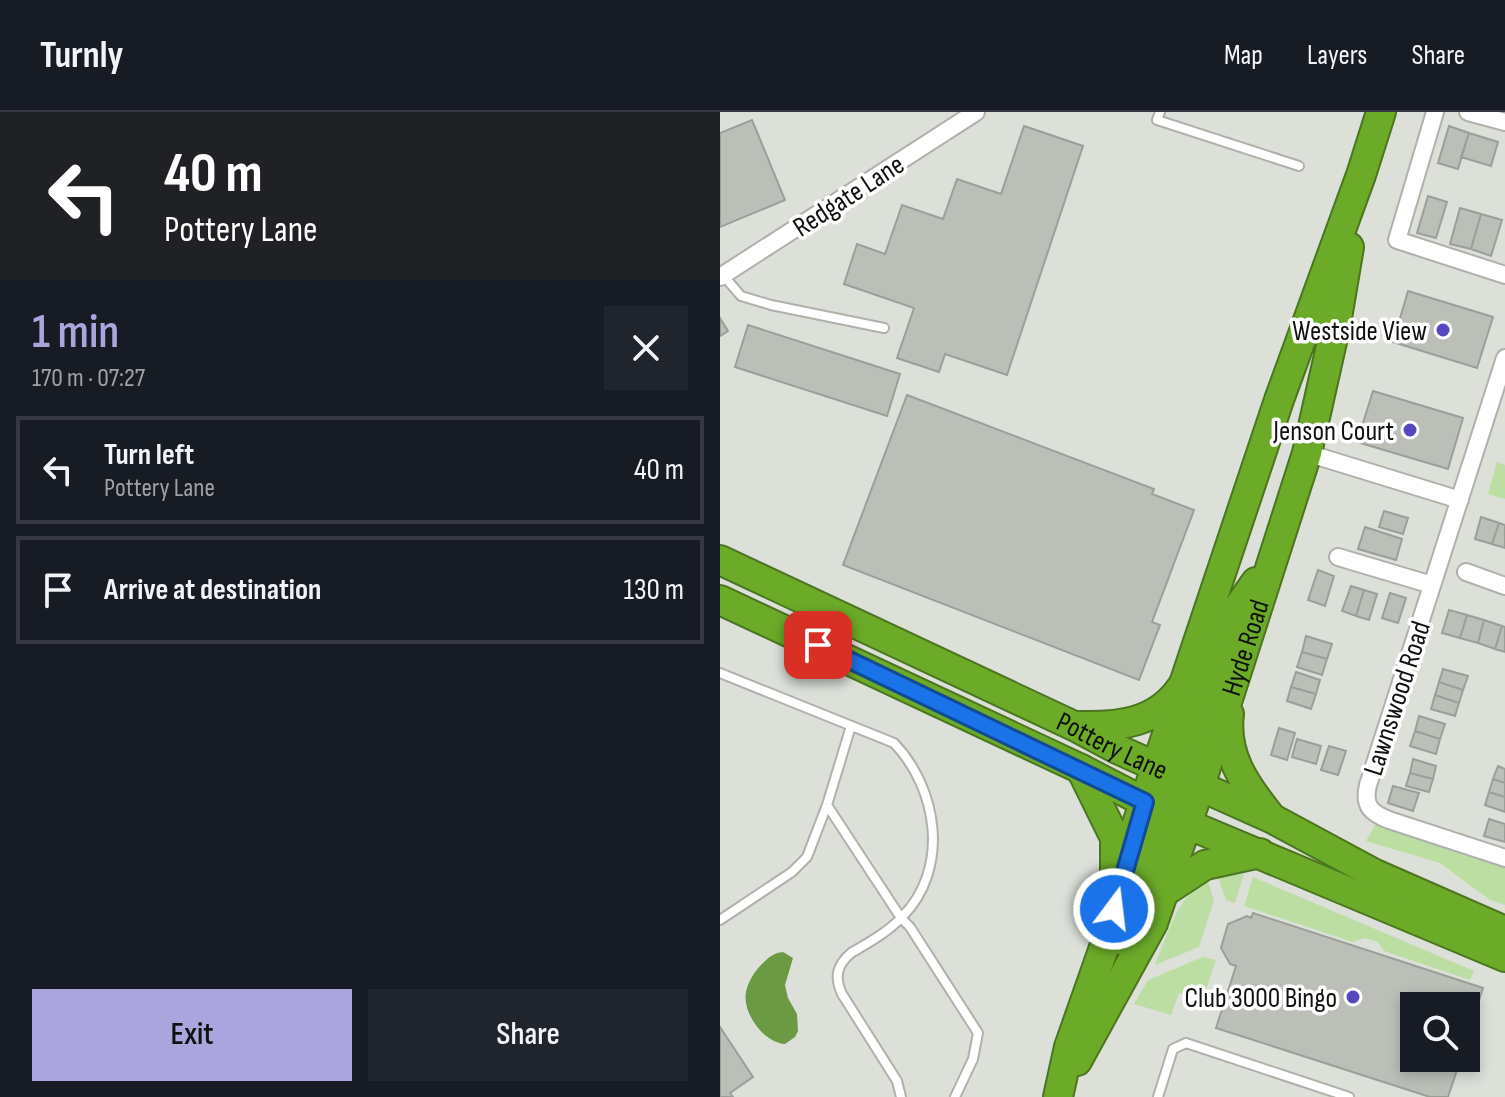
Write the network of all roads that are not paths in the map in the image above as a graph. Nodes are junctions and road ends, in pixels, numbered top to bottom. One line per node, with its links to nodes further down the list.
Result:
1 (976, 112): 10 (street, Redgate Lane)
2 (1160, 112): 7 (lane)
3 (1381, 112): 8 (highway, Hyde Road)
4 (1435, 112): 9 (street)
5 (1468, 112): 6 (street)
6 (1505, 122)
7 (1299, 166)
8 (1361, 175): 13 (highway, Hyde Road); 23 (highway, Hyde Road)
9 (1505, 275)
10 (722, 276): 11 (lane)
11 (884, 328)
12 (1505, 358): 14 (street, Lawnswood Road)
13 (1307, 453): 14 (street); 15 (highway, Hyde Road)
14 (1460, 500): 19 (street, Lawnswood Road)
15 (1278, 548): 24 (highway, Hyde Road); 28 (highway)
16 (1338, 557): 19 (street, Lawnswood Road)
17 (720, 560): 26 (highway, Pottery Lane)
18 (1466, 572): 20 (street)
19 (1432, 585): 33 (street, Lawnswood Road)
20 (1505, 586)
21 (720, 600): 27 (highway, Pottery Lane)
22 (720, 673): 25 (lane)
23 (1186, 680): 26 (highway); 28 (highway, Hyde Road)
24 (1233, 681): 28 (highway, Hyde Road); 31 (highway)
25 (851, 726): 29 (lane); 35 (lane)
26 (1074, 726): 28 (highway, Pottery Lane)
27 (1081, 769): 30 (highway, Pottery Lane); 38 (highway)
28 (1179, 777): 30 (highway, Hyde Road); 30 (highway); 31 (highway, Pottery Lane)
29 (827, 805): 35 (lane); 36 (lane)
30 (1166, 813): 32 (highway, Pottery Lane); 34 (highway, Hyde Road); 38 (highway, Hyde Road); 40 (highway)
31 (1273, 819): 37 (highway, Pottery Lane)
32 (1261, 853): 34 (highway); 39 (highway, Pottery Lane)
33 (1505, 858)
34 (1164, 892): 41 (highway, Hyde Road)
35 (901, 918): 42 (lane); 43 (lane)
36 (720, 920)
37 (1505, 931)
38 (1107, 939): 40 (highway, Hyde Road)
39 (1505, 957)
40 (1091, 983): 41 (highway, Hyde Road)
41 (1058, 1095)
42 (901, 1097)
43 (955, 1097)
44 (1158, 1097): 45 (lane)
45 (1349, 1097)

